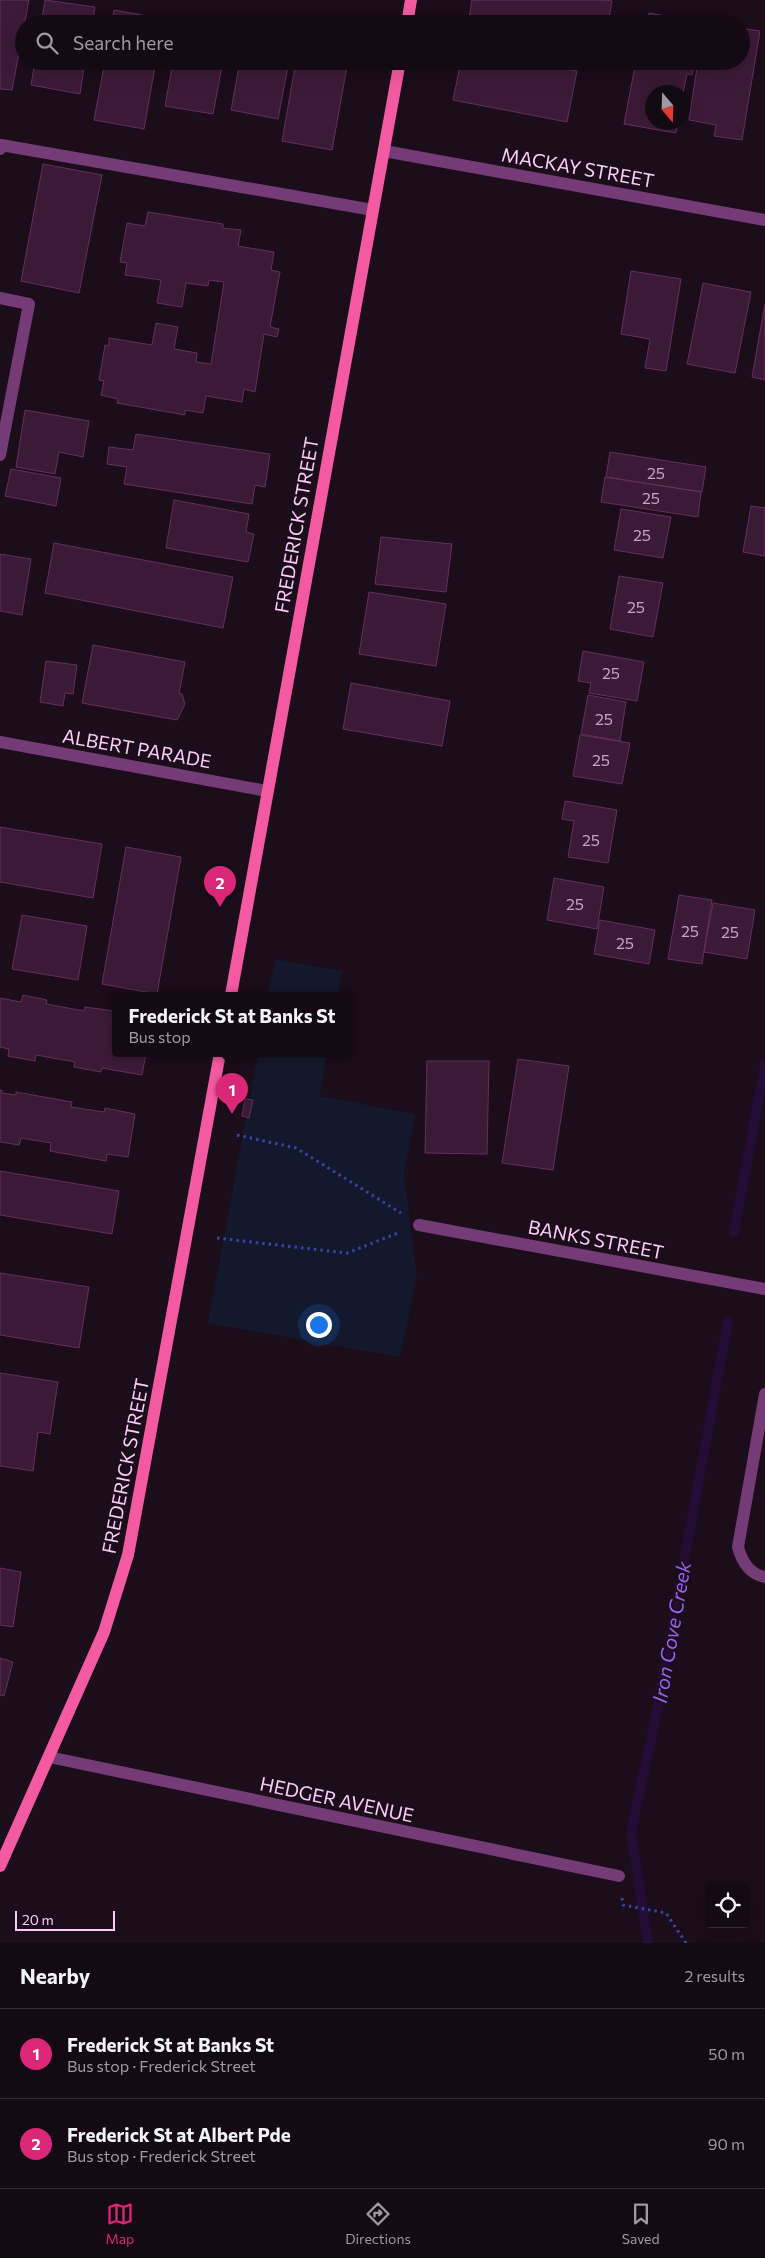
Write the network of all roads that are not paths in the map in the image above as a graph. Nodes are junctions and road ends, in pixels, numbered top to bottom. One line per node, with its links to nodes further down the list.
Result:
1 (411, 0): 2 (main road)
2 (408, 15)
3 (398, 70): 5 (main road, FREDERICK STREET)
4 (0, 149): 6 (street)
5 (384, 151): 6 (main road, FREDERICK STREET); 7 (street, MACKAY STREET)
6 (373, 210): 11 (main road, FREDERICK STREET)
7 (765, 220)
8 (0, 298): 9 (street)
9 (0, 455)
10 (0, 742): 11 (street, ALBERT PARADE)
11 (267, 791): 12 (main road, FREDERICK STREET)
12 (231, 992)
13 (219, 1057): 18 (main road, FREDERICK STREET)
14 (419, 1225): 15 (street, BANKS STREET)
15 (765, 1290)
16 (765, 1394): 17 (street)
17 (765, 1577)
18 (49, 1757): 19 (main road, FREDERICK STREET); 20 (street, HEDGER AVENUE)
19 (0, 1866)
20 (619, 1876)

